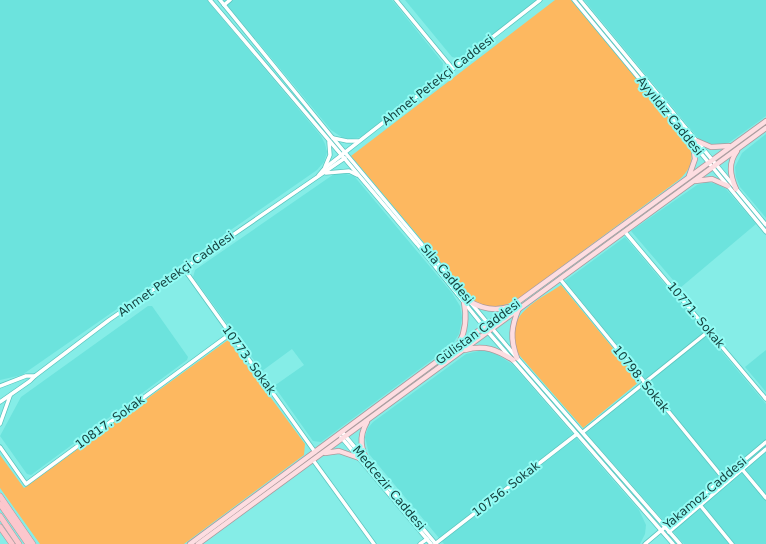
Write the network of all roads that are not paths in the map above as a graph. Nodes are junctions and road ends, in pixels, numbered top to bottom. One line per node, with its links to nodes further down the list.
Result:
1 (210, 0): 14 (street, Sıla Caddesi)
2 (220, 0): 8 (street, Sıla Caddesi)
3 (230, 0): 8 (street)
4 (396, 0): 9 (street)
5 (540, 0): 9 (street, Ahmet Petekçi Caddesi)
6 (574, 0): 15 (street, Ayyıldız Caddesi)
7 (580, 0): 15 (street, Ayyıldız Caddesi)
8 (224, 5): 12 (street, Sıla Caddesi)
9 (453, 69): 13 (street, Ahmet Petekçi Caddesi)
10 (766, 121): 16 (main road, Gülistan Caddesi)
11 (766, 128): 17 (main road, Gülistan Caddesi)
12 (332, 138): 13 (street); 18 (street, Sıla Caddesi)
13 (361, 140): 18 (street, Ahmet Petekçi Caddesi)
14 (329, 141): 18 (street, Sıla Caddesi); 21 (street)
15 (695, 142): 16 (main road); 19 (street, Ayyıldız Caddesi); 23 (main road)
16 (732, 145): 19 (main road, Gülistan Caddesi)
17 (741, 146): 20 (main road, Gülistan Caddesi); 26 (main road)
18 (344, 156): 21 (street, Ahmet Petekçi Caddesi); 22 (street, Sıla Caddesi); 32 (street, Sıla Caddesi)
19 (710, 161): 20 (street, Ayyıldız Caddesi); 23 (main road, Gülistan Caddesi)
20 (714, 166): 24 (main road, Gülistan Caddesi); 25 (street, Ayyıldız Caddesi); 26 (street, Ayyıldız Caddesi)
21 (322, 172): 22 (street); 30 (street, Ahmet Petekçi Caddesi)
22 (358, 176): 32 (street, Sıla Caddesi)
23 (689, 178): 33 (main road, Gülistan Caddesi)
24 (692, 182): 25 (main road); 28 (main road, Gülistan Caddesi)
25 (728, 186): 29 (street, Ayyıldız Caddesi)
26 (736, 188): 27 (street, Ayyıldız Caddesi)
27 (766, 225)
28 (625, 232): 31 (main road, Gülistan Caddesi); 37 (street, 10771. Sokak)
29 (766, 232)
30 (184, 269): 39 (street, 10773. Sokak); 43 (street, Ahmet Petekçi Caddesi)
31 (560, 279): 34 (main road, Gülistan Caddesi); 44 (street, 10798. Sokak)
32 (467, 301): 33 (main road); 35 (street, Sıla Caddesi); 40 (main road)
33 (515, 305): 35 (main road, Gülistan Caddesi)
34 (520, 308): 36 (main road, Gülistan Caddesi); 42 (main road)
35 (486, 325): 36 (street, Sıla Caddesi); 38 (street); 40 (main road, Gülistan Caddesi)
36 (493, 329): 38 (main road, Gülistan Caddesi); 42 (street, Sıla Caddesi)
37 (709, 331): 44 (street); 47 (street, 10771. Sokak)
38 (488, 332): 41 (main road, Gülistan Caddesi); 42 (street)
39 (230, 334): 56 (street, 10817. Sokak); 58 (street, 10773. Sokak)
40 (458, 346): 52 (main road, Gülistan Caddesi)
41 (462, 352): 42 (main road); 49 (main road, Gülistan Caddesi)
42 (515, 359): 51 (street, Sıla Caddesi); 53 (street)
43 (35, 376): 45 (street, Ahmet Petekçi Caddesi); 46 (street, Ahmet Petekçi Caddesi)
44 (644, 383): 51 (street); 65 (street, 10798. Sokak)
45 (0, 386)
46 (10, 396): 48 (street, Ahmet Petekçi Caddesi); 50 (street)
47 (766, 399)
48 (0, 402)
49 (368, 420): 54 (main road, Gülistan Caddesi); 62 (main road)
50 (0, 424)
51 (583, 432): 72 (street, Sıla Caddesi)
52 (340, 433): 54 (street, Medcezir Caddesi); 58 (main road, Gülistan Caddesi)
53 (577, 434): 73 (street); 86 (street, 10756. Sokak)
54 (344, 438): 59 (main road, Gülistan Caddesi); 60 (street, Medcezir Caddesi); 62 (street, Medcezir Caddesi)
55 (766, 442): 63 (street, Yakamoz Caddesi)
56 (0, 447)
57 (766, 449): 64 (street, Yakamoz Caddesi)
58 (315, 452): 81 (main road, Gülistan Caddesi)
59 (320, 455): 60 (main road); 61 (main road, Gülistan Caddesi)
60 (359, 458): 76 (street, Medcezir Caddesi)
61 (313, 460): 82 (main road, Gülistan Caddesi); 83 (street)
62 (369, 465): 76 (street, Medcezir Caddesi)
63 (738, 465): 64 (street); 65 (street, Yakamoz Caddesi)
64 (742, 469): 67 (street); 69 (street, Yakamoz Caddesi)
65 (722, 478): 72 (street, Yakamoz Caddesi)
66 (0, 496): 80 (highway)
67 (766, 498)
68 (0, 504): 79 (highway)
69 (700, 505): 74 (street, Yakamoz Caddesi); 90 (street)
70 (0, 516): 78 (highway)
71 (0, 527): 77 (highway)
72 (665, 527): 73 (street, Yakamoz Caddesi); 74 (street, Sıla Caddesi)
73 (661, 531): 75 (street); 87 (street, Yakamoz Caddesi)
74 (669, 532): 75 (street, Yakamoz Caddesi); 89 (street, Sıla Caddesi)
75 (665, 535): 88 (street)
76 (428, 538): 84 (street); 85 (street, Medcezir Caddesi); 86 (street, Medcezir Caddesi)
77 (12, 544)
78 (19, 544)
79 (28, 544)
80 (32, 544)
81 (190, 544)
82 (198, 544)
83 (374, 544)
84 (420, 544)
85 (430, 544)
86 (435, 544)
87 (645, 544)
88 (672, 544)
89 (680, 544)
90 (732, 544)

